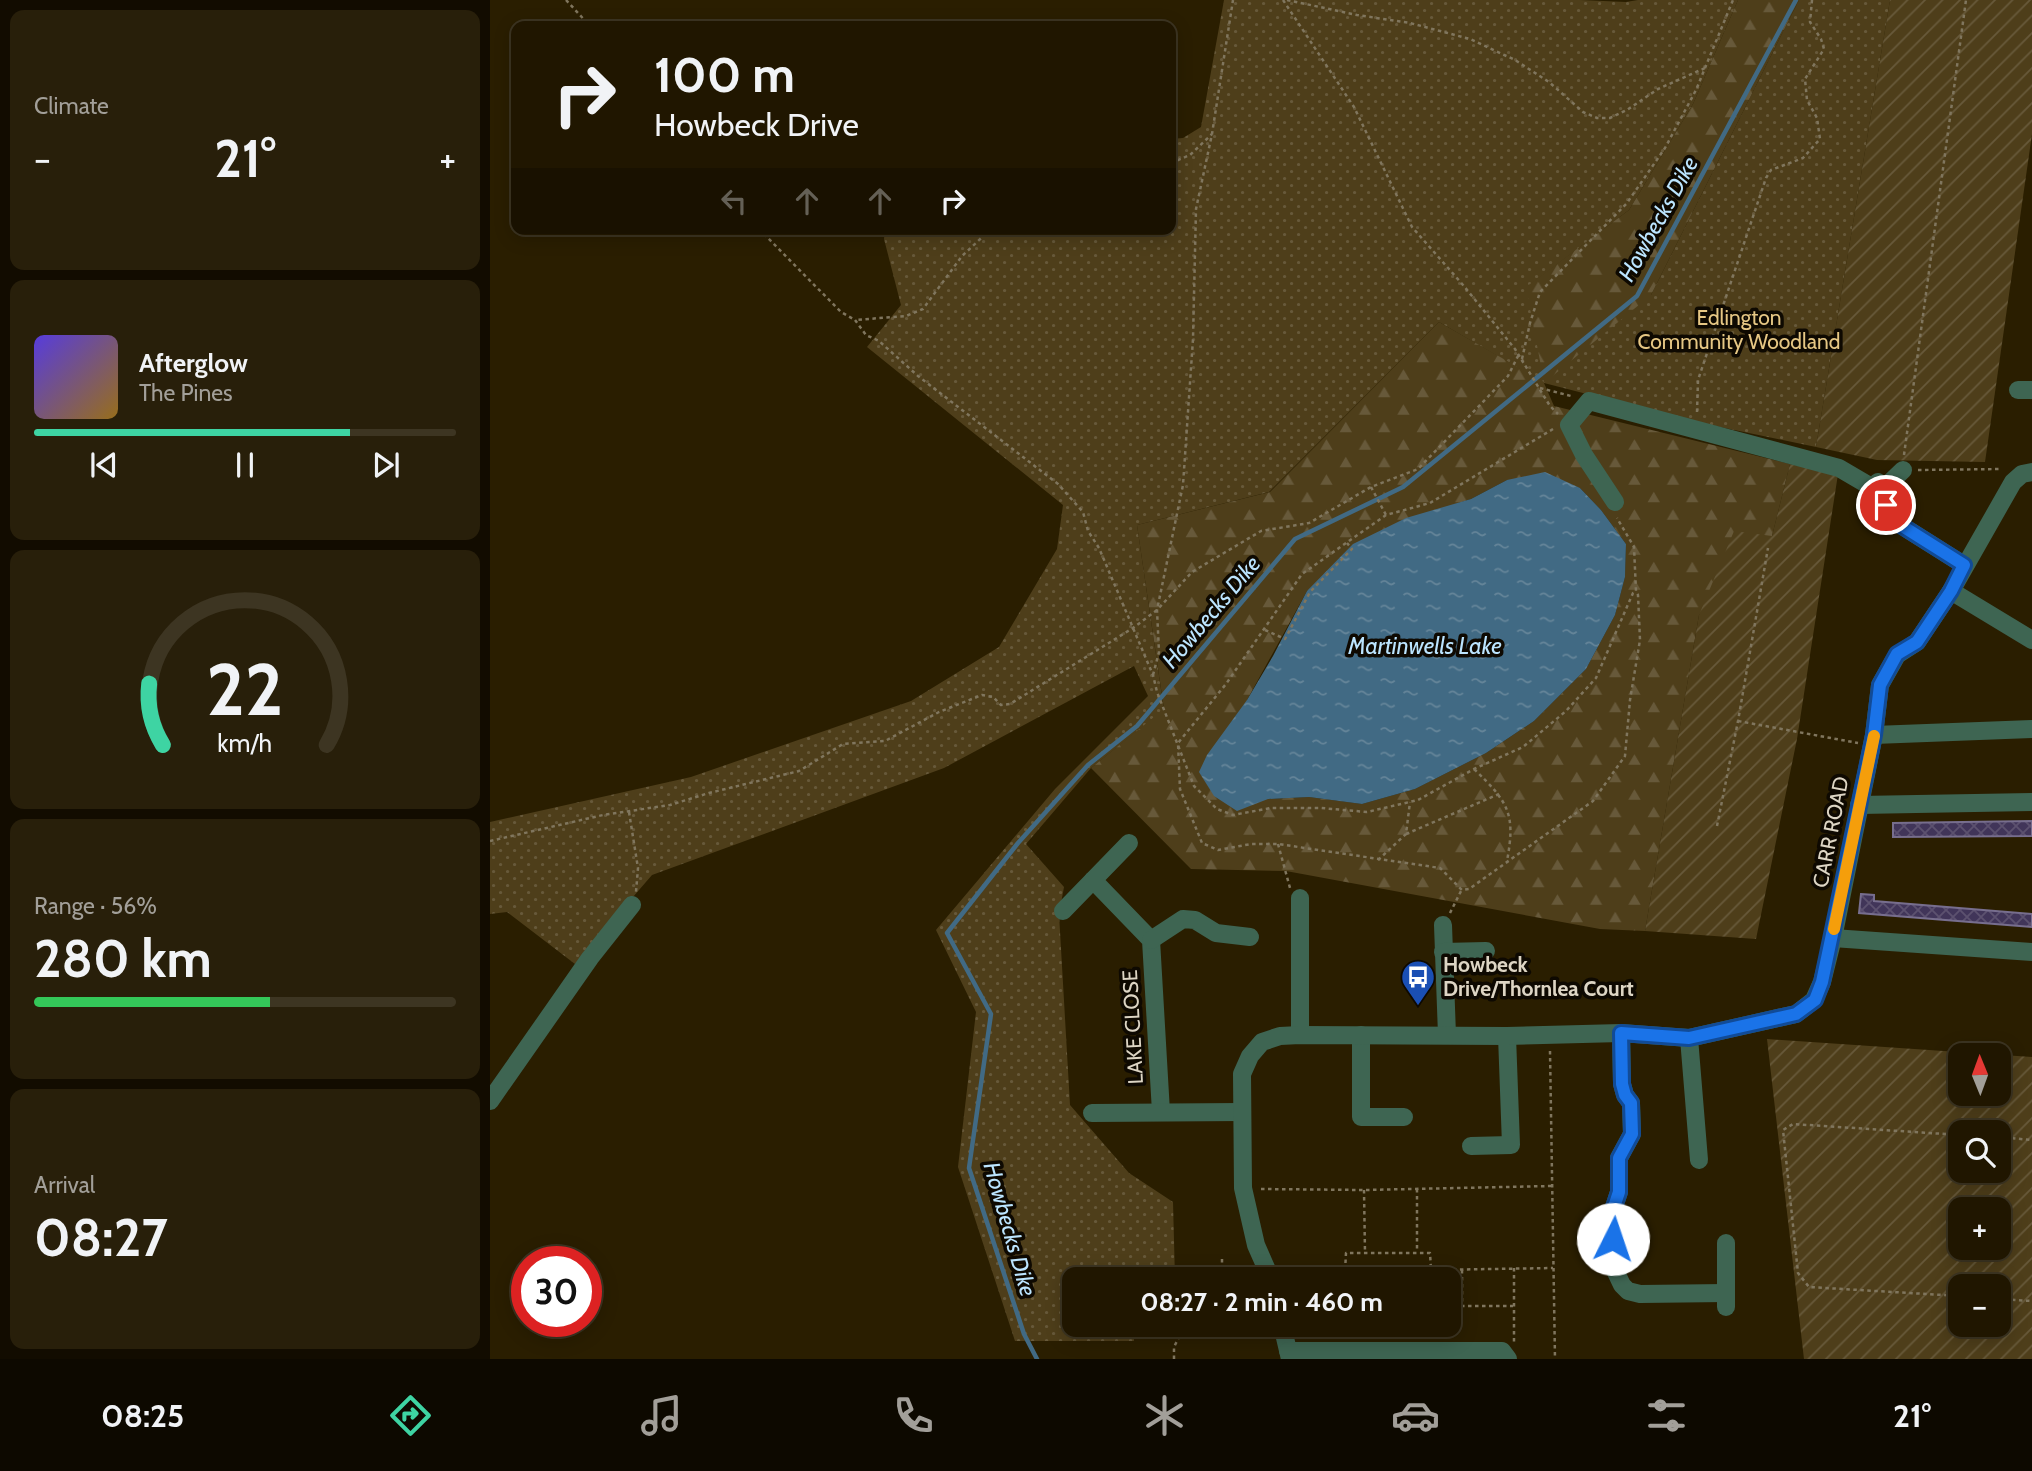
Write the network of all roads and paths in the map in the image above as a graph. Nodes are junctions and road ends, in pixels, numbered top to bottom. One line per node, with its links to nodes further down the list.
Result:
1 (566, 0): 7 (path)
2 (1233, 0): 9 (path)
3 (1285, 0): 8 (path); 14 (path)
4 (1733, 0): 8 (path)
5 (1812, 0): 19 (path)
6 (1966, 0): 20 (path)
7 (585, 21)
8 (1704, 68): 15 (path)
9 (1212, 134): 10 (path); 32 (path)
10 (1176, 161)
11 (764, 235): 13 (path)
12 (985, 235): 13 (path)
13 (855, 320): 33 (path)
14 (1519, 354): 15 (path); 24 (path)
15 (1522, 359): 16 (path)
16 (1540, 387): 17 (path); 18 (path)
17 (1589, 401): 18 (street); 19 (street)
18 (1566, 422): 25 (street); 26 (path)
19 (1695, 429): 23 (street)
20 (1903, 470): 22 (path); 23 (street)
21 (2032, 472): 22 (street)
22 (2008, 475): 29 (street, CARR ROAD)
23 (1879, 485): 29 (street)
24 (1371, 487): 26 (path); 32 (path)
25 (1615, 502): 30 (path)
26 (1386, 515): 27 (path)
27 (1347, 542): 34 (path); 34 (path)
28 (1768, 548): 37 (path)
29 (1964, 565): 31 (street, CARR ROAD)
30 (1636, 591): 41 (path); 53 (path)
31 (1951, 591): 35 (street); 39 (street, CARR ROAD)
32 (1157, 610): 33 (path); 36 (path)
33 (1133, 628): 36 (path); 46 (path)
34 (1265, 629): 40 (path)
35 (2032, 640)
36 (1153, 675): 40 (path)
37 (1738, 721): 39 (path); 47 (path)
38 (2032, 729): 39 (street)
39 (1873, 741): 45 (street, CARR ROAD)
40 (1178, 743): 43 (path); 51 (path)
41 (1474, 769): 42 (path); 43 (path)
42 (1500, 794): 48 (path); 53 (path)
43 (1410, 802): 48 (path)
44 (2032, 803): 45 (street)
45 (1859, 805): 61 (street, CARR ROAD)
46 (629, 811): 49 (path); 57 (path)
47 (1717, 826)
48 (1406, 834): 52 (path)
49 (490, 841)
50 (1129, 843): 54 (street)
51 (1278, 844): 52 (path); 56 (path)
52 (1378, 860): 55 (path)
53 (1506, 861): 55 (path)
54 (1093, 880): 58 (street); 62 (street, LAKE CLOSE)
55 (1462, 890): 59 (path)
56 (1300, 898): 68 (street)
57 (632, 905): 73 (street)
58 (1063, 911)
59 (1443, 925): 64 (street)
60 (1250, 937): 62 (street, LAKE CLOSE)
61 (1833, 938): 65 (street); 72 (street, CARR ROAD)
62 (1151, 940): 74 (street, LAKE CLOSE)
63 (1486, 951): 64 (street)
64 (1443, 952): 70 (street)
65 (2032, 952)
66 (1621, 1033): 67 (street, CARR ROAD); 72 (street, CARR ROAD); 87 (street)
67 (1550, 1034): 71 (street, CARR ROAD); 83 (path)
68 (1300, 1035): 69 (street, CARR ROAD); 75 (street, CARR ROAD)
69 (1361, 1035): 70 (street, CARR ROAD); 77 (street)
70 (1447, 1035): 71 (street, CARR ROAD)
71 (1507, 1036): 81 (street)
72 (1689, 1038): 82 (street)
73 (490, 1101)
74 (1161, 1112): 75 (street); 76 (street)
75 (1242, 1112): 84 (street, CARR ROAD)
76 (1092, 1113)
77 (1404, 1117)
78 (1948, 1134): 97 (path)
79 (2011, 1139): 80 (path)
80 (2032, 1140)
81 (1471, 1146)
82 (1699, 1160)
83 (1551, 1186): 85 (path); 95 (path)
84 (1243, 1188): 86 (path); 92 (street, CARR ROAD)
85 (1417, 1189): 86 (path); 89 (path)
86 (1364, 1190): 88 (path)
87 (1726, 1243)
88 (1365, 1253): 89 (path); 93 (path)
89 (1417, 1253): 96 (path)
90 (1222, 1259): 91 (path)
91 (1222, 1267)
92 (1266, 1267)
93 (1345, 1267)
94 (1514, 1268): 95 (path); 96 (path); 100 (path)
95 (1553, 1268): 106 (path)
96 (1462, 1270): 100 (path)
97 (1948, 1295)
98 (2011, 1300): 99 (path)
99 (2032, 1301)
100 (1514, 1306): 103 (path)
101 (1179, 1337): 105 (path)
102 (1285, 1337): 104 (street)
103 (1508, 1352): 104 (street)
104 (1289, 1355)
105 (1174, 1359)
106 (1555, 1359)

